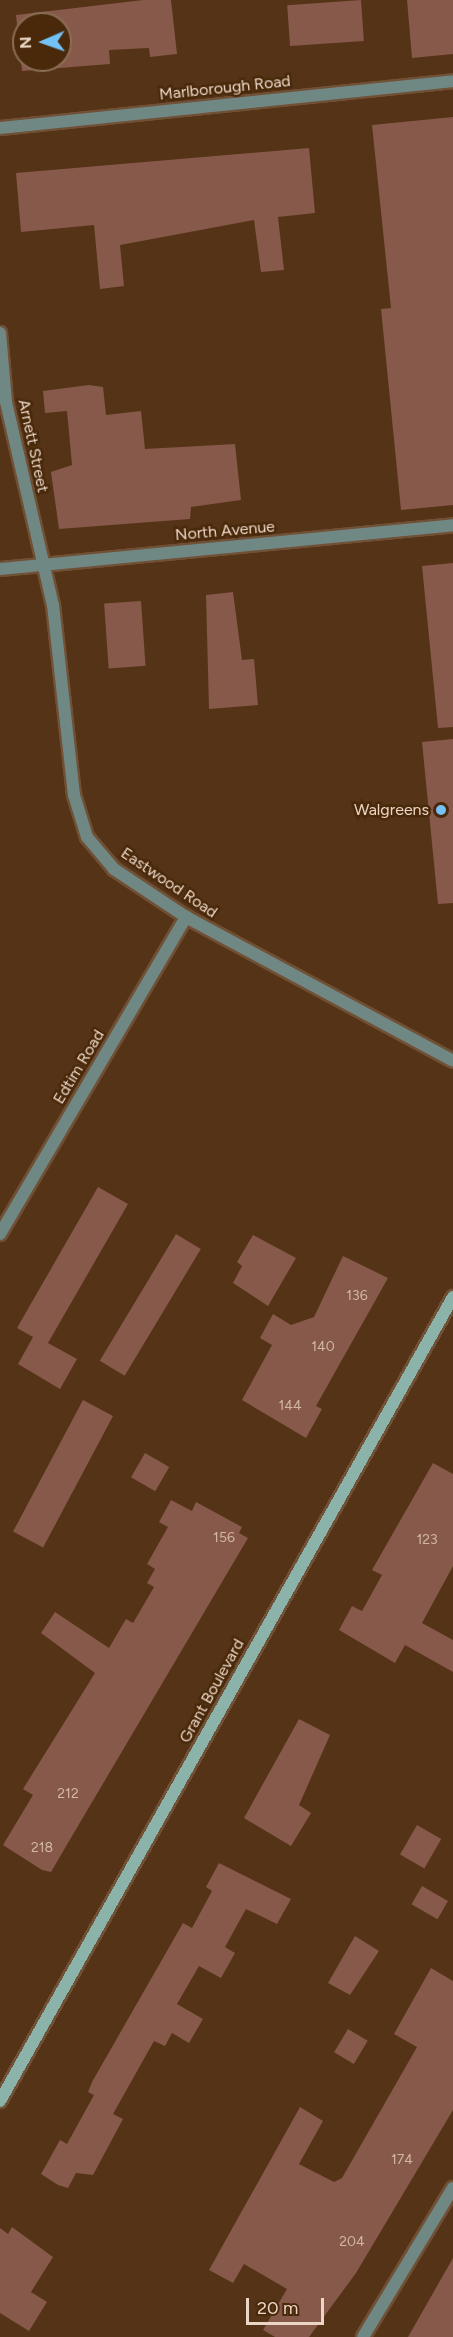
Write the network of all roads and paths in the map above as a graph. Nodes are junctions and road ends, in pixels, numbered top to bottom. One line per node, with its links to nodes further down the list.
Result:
1 (453, 81): 2 (street, Marlborough Road)
2 (0, 128)
3 (0, 333): 5 (street, Arnett Street)
4 (453, 525): 5 (street, North Avenue)
5 (42, 565): 6 (street, North Avenue); 7 (street, Eastwood Road)
6 (0, 569)
7 (186, 917): 8 (street, Eastwood Road); 9 (street, Edtim Road)
8 (453, 1061)
9 (0, 1234)
10 (453, 1297): 11 (street, Grant Boulevard)
11 (0, 2102)
12 (453, 2188): 13 (street)
13 (363, 2337)

